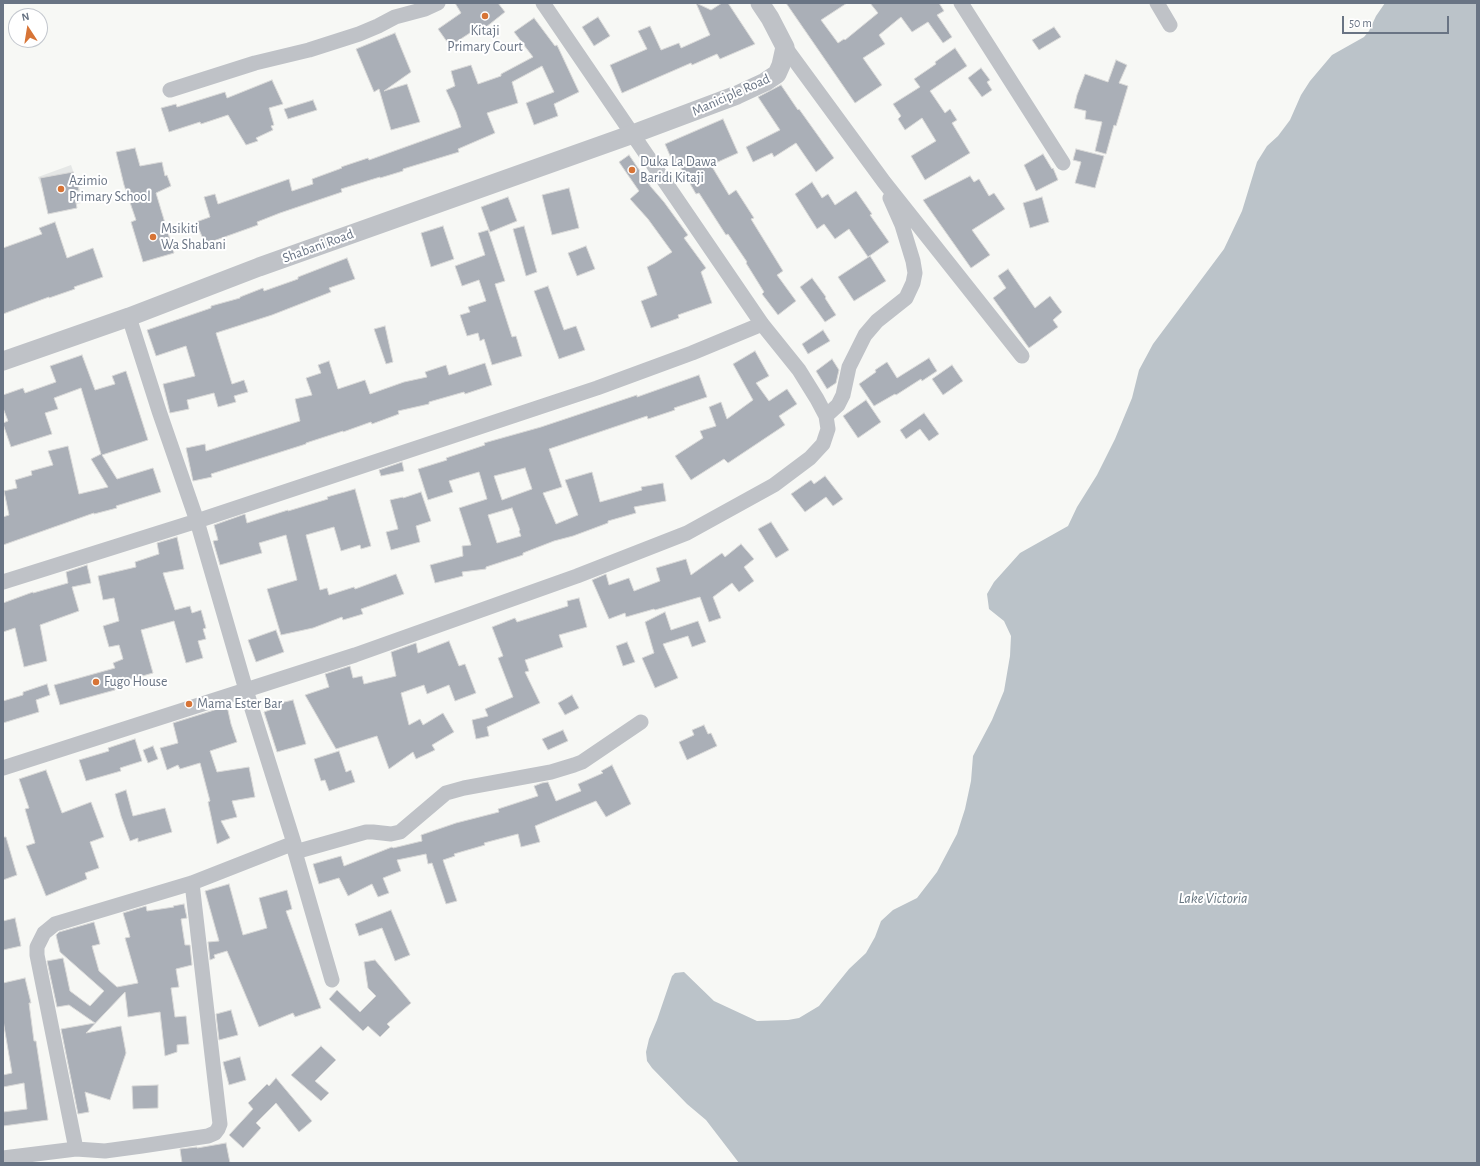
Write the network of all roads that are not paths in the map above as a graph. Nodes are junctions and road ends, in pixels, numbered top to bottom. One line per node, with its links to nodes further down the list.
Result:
1 (438, 3): 8 (street)
2 (543, 3): 9 (street)
3 (760, 3): 7 (street)
4 (960, 3): 10 (street)
5 (1157, 3): 6 (street)
6 (1170, 25)
7 (785, 47): 9 (street, Maniciple Road); 11 (street)
8 (170, 90)
9 (633, 134): 12 (street, Shabani Road); 13 (street)
10 (1063, 163)
11 (884, 182): 14 (street); 16 (street)
12 (129, 317): 15 (street, Shabani Road); 17 (street)
13 (762, 324): 16 (street); 17 (street)
14 (1022, 356)
15 (3, 361)
16 (826, 416): 19 (street)
17 (197, 521): 18 (street); 19 (street)
18 (3, 582)
19 (246, 690): 21 (street); 22 (street)
20 (641, 722): 22 (street)
21 (3, 768)
22 (295, 847): 23 (street); 24 (street)
23 (192, 883): 25 (street); 26 (street)
24 (332, 980)
25 (76, 1149): 26 (street); 27 (street)
26 (107, 1157)
27 (3, 1158)

